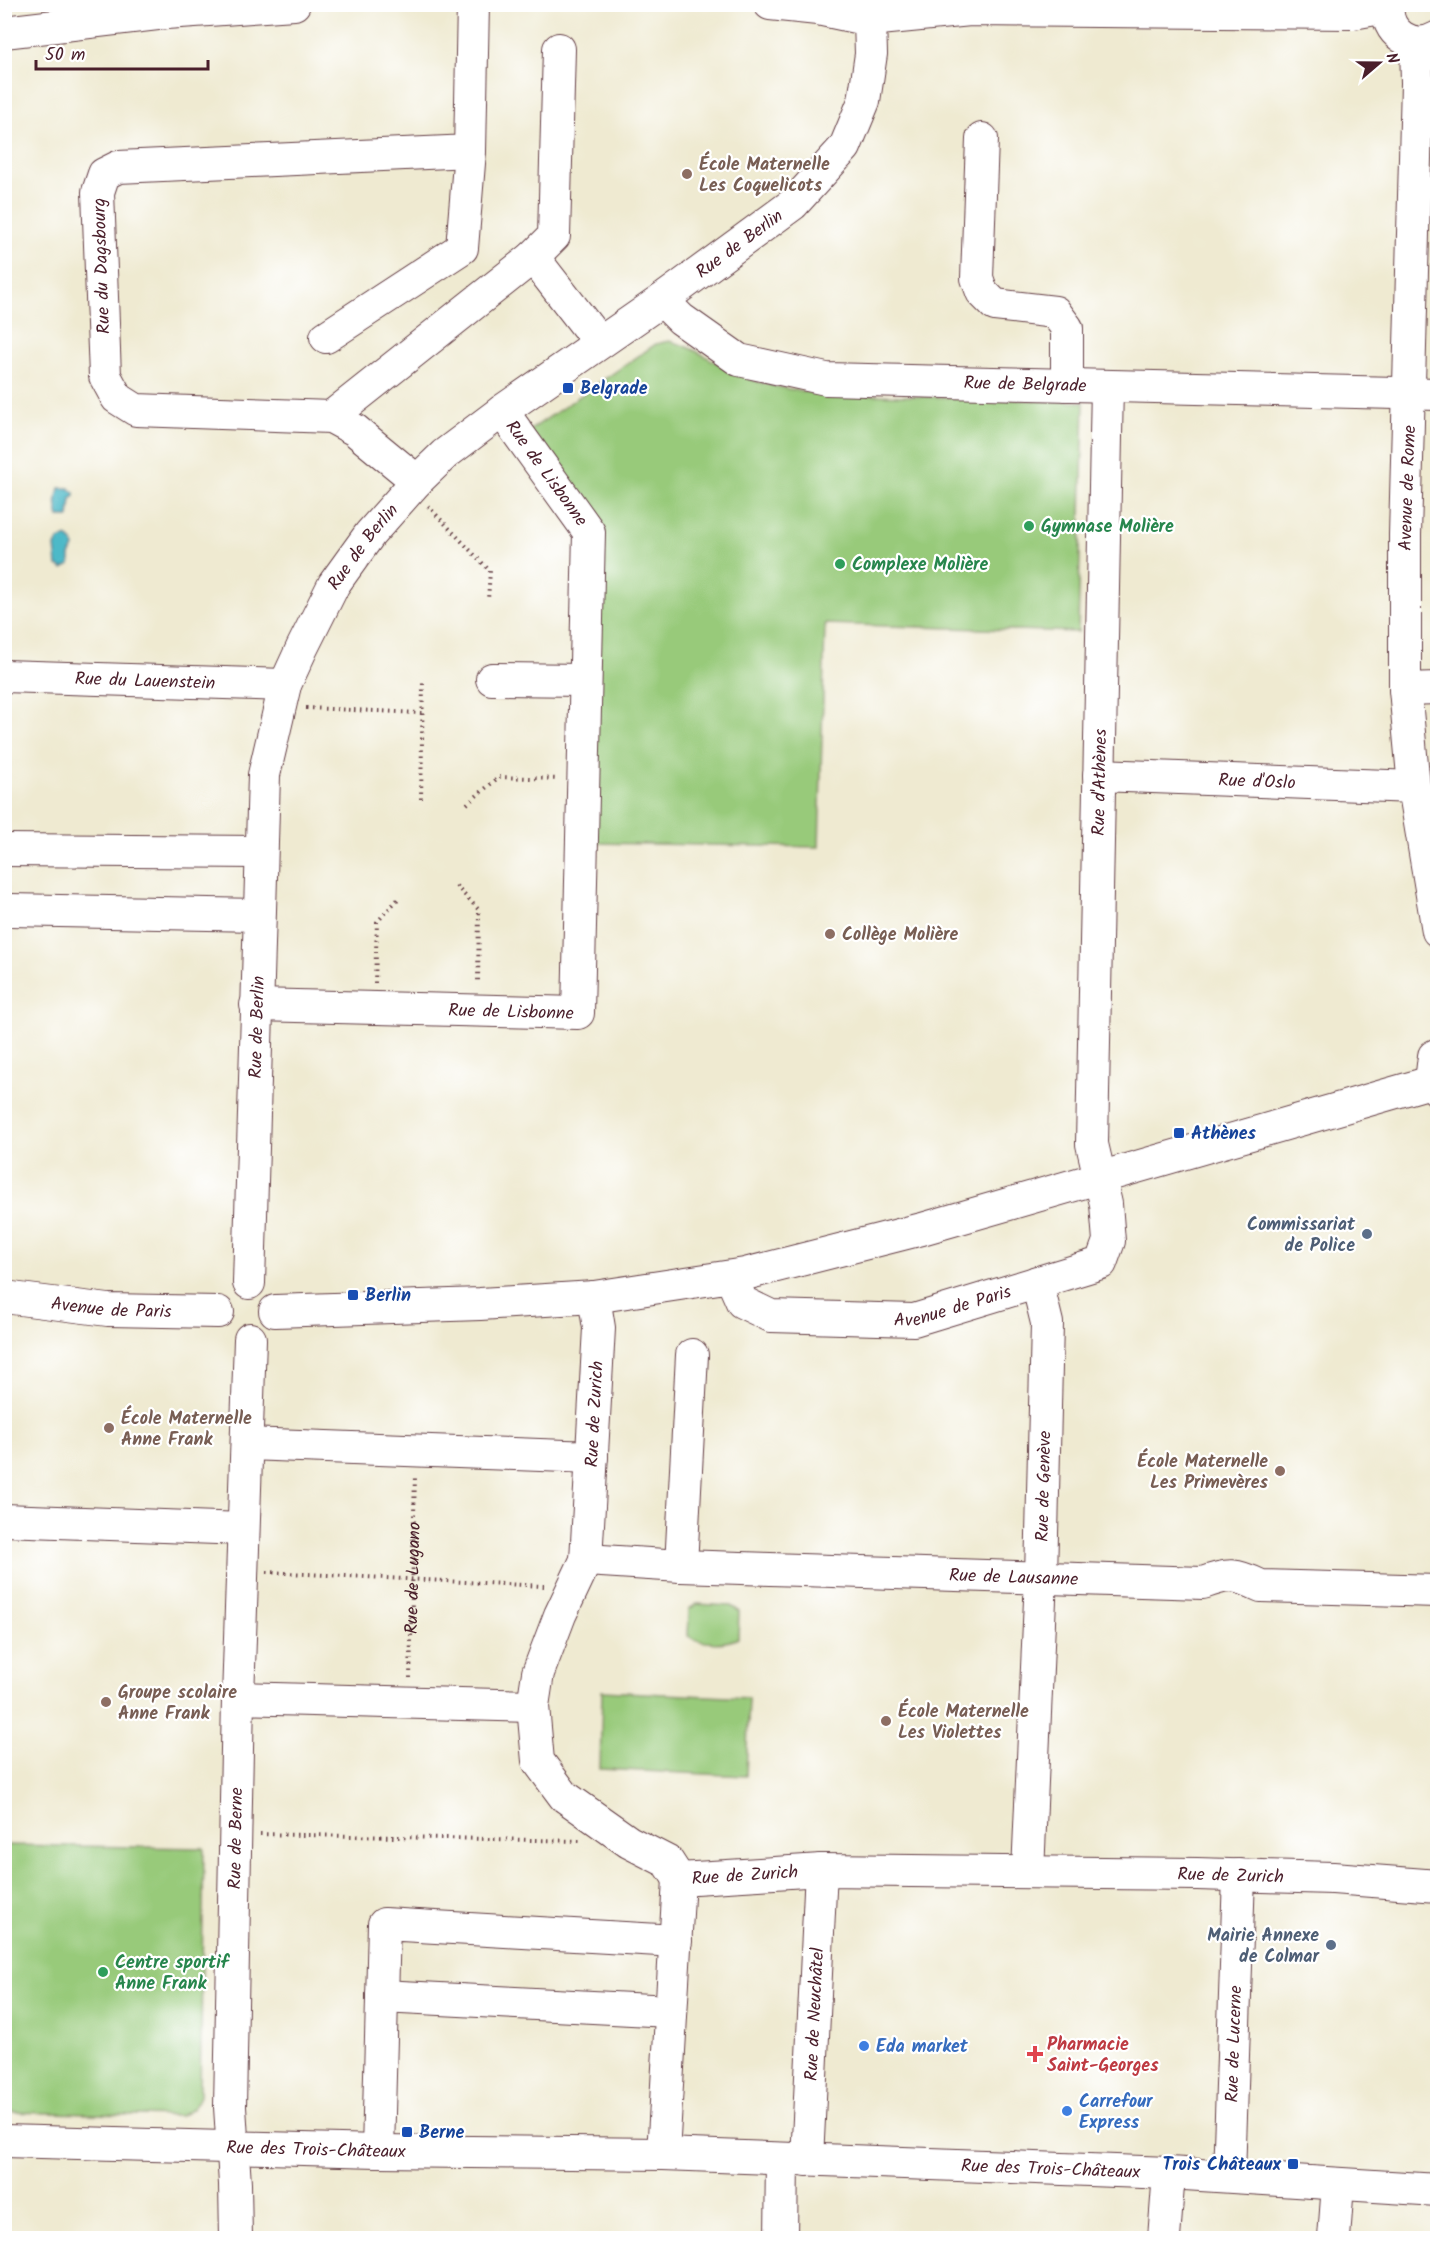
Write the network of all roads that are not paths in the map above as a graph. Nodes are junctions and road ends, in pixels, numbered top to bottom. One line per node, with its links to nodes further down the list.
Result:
1 (294, 4): 5 (street)
2 (473, 4): 11 (street)
3 (770, 4): 6 (street)
4 (1387, 6): 6 (street); 8 (street)
5 (48, 15): 7 (street)
6 (870, 20): 13 (street, Rue de Berlin)
7 (4, 32)
8 (1427, 40): 18 (street, Avenue de Rome)
9 (559, 49): 12 (street)
10 (982, 139): 16 (street)
11 (470, 151): 14 (street); 20 (street, Rue du Dagsbourg)
12 (533, 257): 15 (street); 20 (street)
13 (662, 300): 15 (street, Rue de Berlin); 16 (street, Rue de Belgrade)
14 (326, 337)
15 (599, 342): 19 (street, Rue de Berlin)
16 (1066, 385): 17 (street, Rue de Belgrade)
17 (1107, 386): 18 (street, Rue de Belgrade); 28 (street, Rue d'Athènes)
18 (1424, 393): 26 (street, Avenue de Rome)
19 (502, 411): 21 (street, Rue de Berlin); 24 (street, Rue de Lisbonne)
20 (331, 417): 21 (street, Rue du Dagsbourg)
21 (414, 485): 27 (street, Rue de Berlin)
22 (4, 676): 27 (street, Rue du Lauenstein)
23 (492, 679): 24 (street)
24 (585, 681): 35 (street, Rue de Lisbonne)
25 (1437, 688): 26 (street)
26 (1405, 689): 29 (street, Avenue de Rome)
27 (282, 696): 31 (street, Rue de Berlin)
28 (1099, 775): 29 (street, Rue d'Oslo); 37 (street, Rue d'Athènes)
29 (1413, 787): 33 (street, Avenue de Rome)
30 (4, 850): 31 (street)
31 (260, 852): 34 (street, Rue de Berlin)
32 (10, 910): 34 (street)
33 (1436, 912)
34 (258, 915): 35 (street, Rue de Berlin)
35 (256, 1005): 40 (street, Rue de Berlin)
36 (1435, 1075): 37 (street)
37 (1100, 1178): 38 (street); 39 (street, Avenue de Paris)
38 (731, 1277): 39 (street, Avenue de Paris); 42 (street)
39 (1037, 1282): 53 (street, Rue de Genève)
40 (249, 1283): 43 (street); 44 (street)
41 (4, 1297): 44 (street, Avenue de Paris)
42 (594, 1297): 43 (street); 48 (street, Rue de Zurich)
43 (275, 1311): 45 (street)
44 (219, 1312): 45 (street)
45 (250, 1339): 47 (street, Rue de Berne)
46 (692, 1355): 51 (street)
47 (248, 1444): 48 (street); 50 (street, Rue de Berne)
48 (592, 1457): 52 (street, Rue de Zurich)
49 (4, 1520): 50 (street)
50 (243, 1529): 55 (street, Rue de Berne)
51 (681, 1566): 52 (street, Rue de Lausanne); 53 (street, Rue de Lausanne)
52 (580, 1574): 56 (street, Rue de Zurich)
53 (1041, 1577): 54 (street, Rue de Lausanne); 58 (street, Rue de Genève)
54 (1437, 1591)
55 (238, 1698): 56 (street); 66 (street, Rue de Berne)
56 (532, 1706): 60 (street, Rue de Zurich)
57 (821, 1870): 58 (street, Rue de Zurich); 60 (street, Rue de Zurich); 69 (street, Rue de Neuchâtel)
58 (1028, 1872): 59 (street, Rue de Zurich)
59 (1239, 1875): 61 (street, Rue de Zurich); 71 (street, Rue de Lucerne)
60 (679, 1880): 62 (street)
61 (1437, 1886)
62 (676, 1941): 63 (street); 64 (street)
63 (382, 1996): 64 (street); 67 (street)
64 (670, 2011): 68 (street)
65 (4, 2142): 66 (street, Rue des Trois-Châteaux)
66 (232, 2147): 67 (street, Rue des Trois-Châteaux); 74 (street, Rue de Berne)
67 (378, 2151): 68 (street, Rue des Trois-Châteaux)
68 (663, 2154): 69 (street, Rue des Trois-Châteaux)
69 (794, 2160): 70 (street, Rue des Trois-Châteaux); 75 (street, Rue de Neuchâtel)
70 (1169, 2173): 71 (street, Rue des Trois-Châteaux); 76 (street)
71 (1229, 2176): 72 (street, Rue des Trois-Châteaux)
72 (1338, 2184): 73 (street, Rue des Trois-Châteaux); 77 (street)
73 (1437, 2190)
74 (236, 2238)
75 (781, 2238)
76 (1164, 2238)
77 (1334, 2238)

